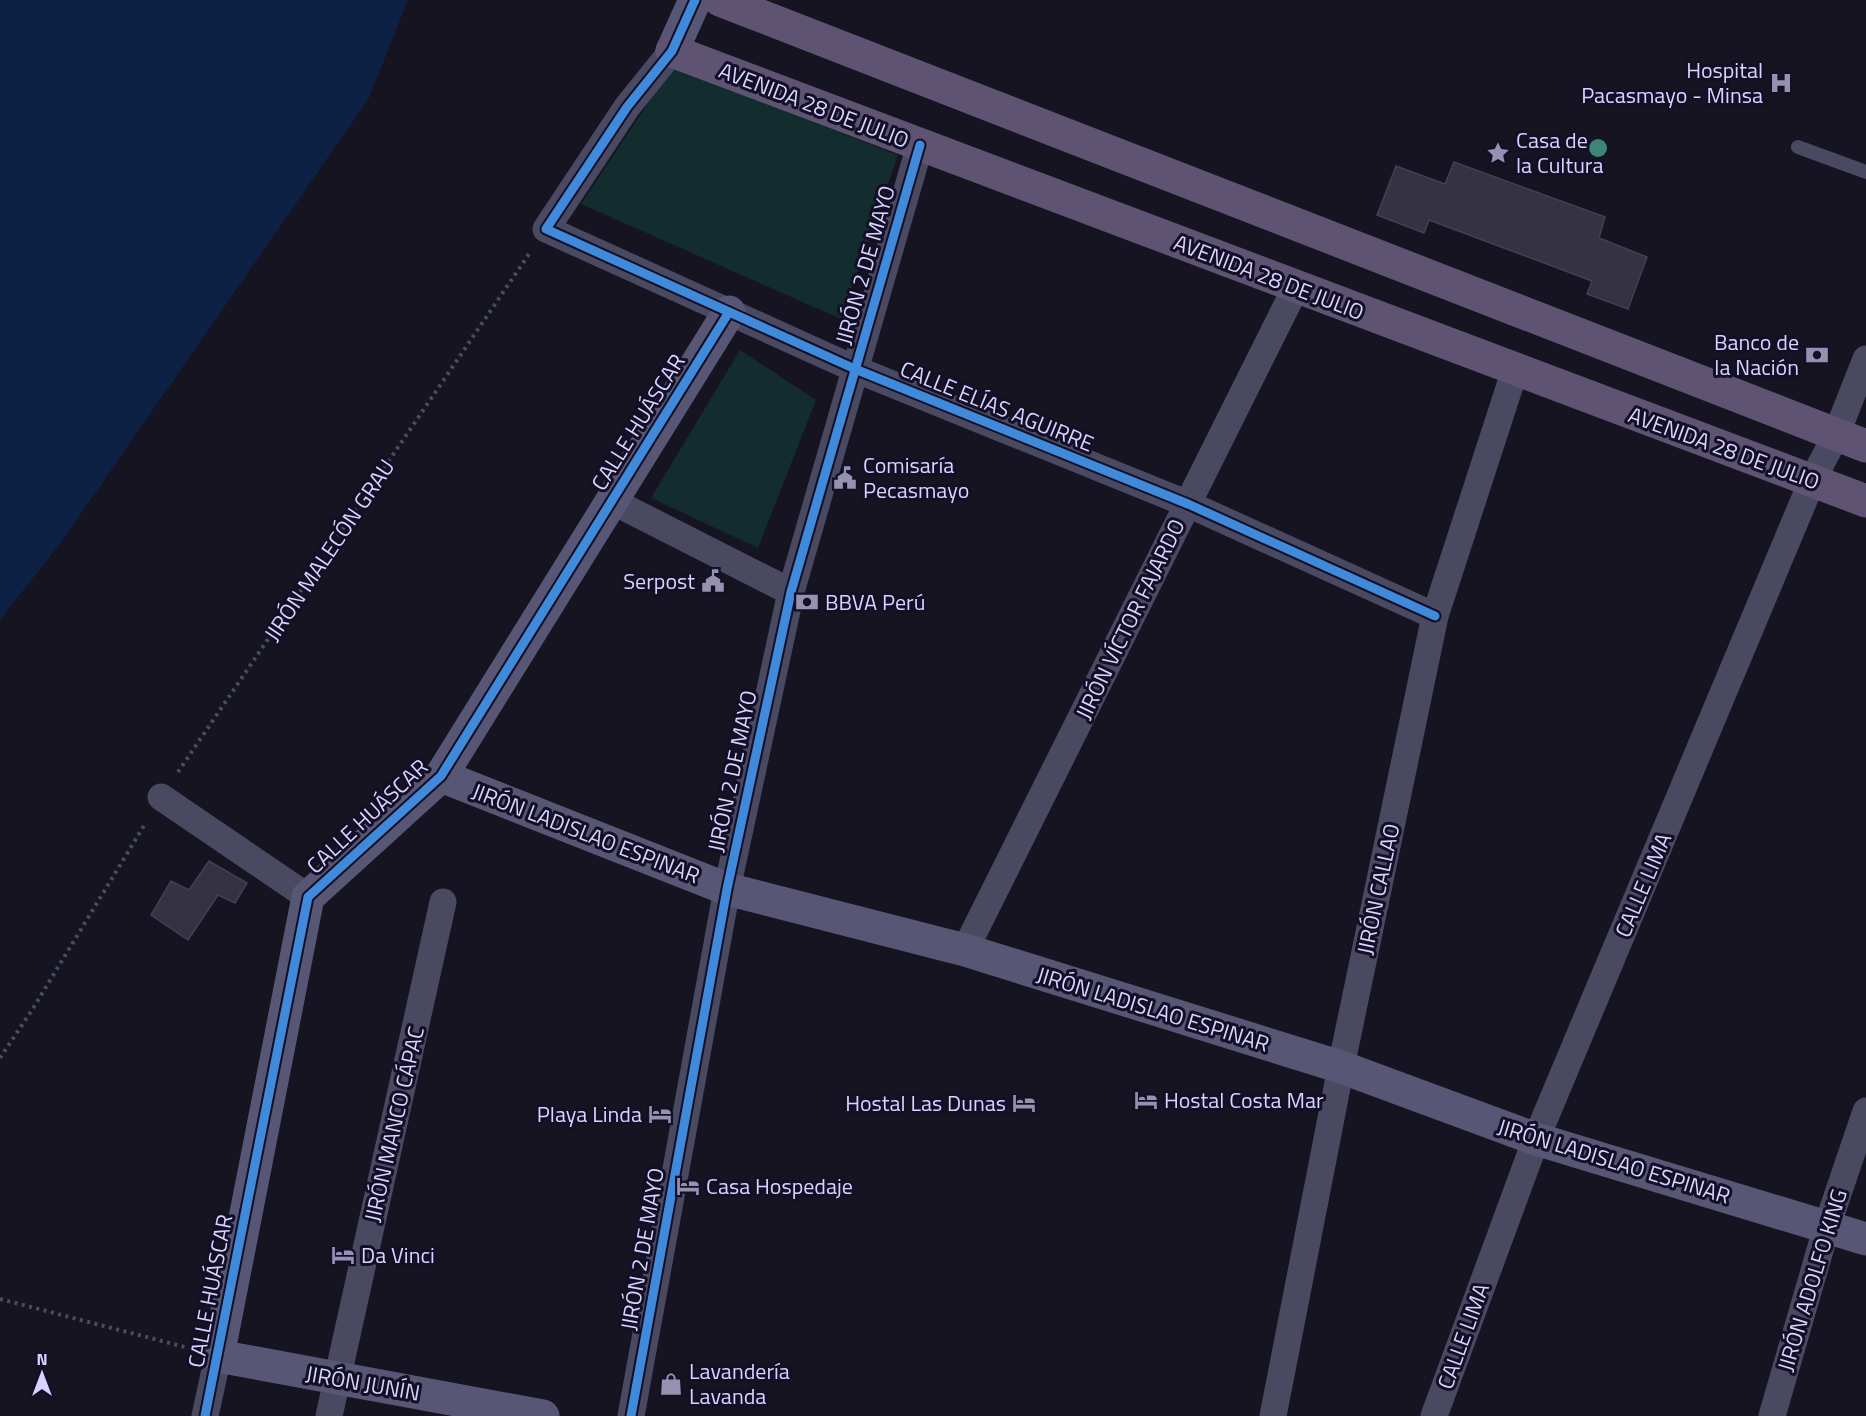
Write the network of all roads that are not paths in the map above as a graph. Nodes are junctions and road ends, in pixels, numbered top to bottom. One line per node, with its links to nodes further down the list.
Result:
1 (695, 0): 3 (street)
2 (720, 0): 12 (main road)
3 (672, 51): 4 (main road, AVENIDA 28 DE JULIO); 8 (street, CALLE ELÍAS AGUIRRE)
4 (920, 145): 7 (main road, AVENIDA 28 DE JULIO); 10 (street, JIRÓN 2 DE MAYO)
5 (1798, 147): 6 (lane)
6 (1866, 172)
7 (1296, 287): 11 (main road, AVENIDA 28 DE JULIO); 16 (street, JIRÓN VÍCTOR FAJARDO)
8 (729, 312): 10 (street, CALLE ELÍAS AGUIRRE); 14 (street, CALLE HUÁSCAR)
9 (1866, 359): 12 (street, CALLE LIMA)
10 (855, 369): 16 (street, CALLE ELÍAS AGUIRRE); 17 (street, JIRÓN 2 DE MAYO)
11 (1515, 370): 13 (main road, AVENIDA 28 DE JULIO); 18 (street, JIRÓN CALLAO)
12 (1851, 440): 13 (street, CALLE LIMA)
13 (1812, 481): 15 (main road, AVENIDA 28 DE JULIO); 27 (street, CALLE LIMA)
14 (612, 501): 17 (street); 19 (street, CALLE HUÁSCAR)
15 (1866, 501)
16 (1188, 504): 18 (street, CALLE ELÍAS AGUIRRE); 24 (street, JIRÓN VÍCTOR FAJARDO)
17 (791, 592): 21 (street, JIRÓN 2 DE MAYO)
18 (1435, 616): 25 (street, JIRÓN CALLAO)
19 (441, 776): 21 (street, JIRÓN LADISLAO ESPINAR); 22 (street, CALLE HUÁSCAR)
20 (161, 797): 22 (street)
21 (727, 889): 24 (street, JIRÓN LADISLAO ESPINAR); 35 (street, JIRÓN 2 DE MAYO)
22 (308, 897): 30 (street, CALLE HUÁSCAR)
23 (444, 902): 31 (street, JIRÓN MANCO CÁPAC)
24 (965, 950): 25 (street, JIRÓN LADISLAO ESPINAR)
25 (1341, 1067): 27 (street, JIRÓN LADISLAO ESPINAR); 36 (street, JIRÓN CALLAO)
26 (1866, 1111): 28 (street, JIRÓN ADOLFO KING)
27 (1536, 1139): 28 (street, JIRÓN LADISLAO ESPINAR); 37 (street, CALLE LIMA)
28 (1827, 1226): 29 (street, JIRÓN LADISLAO ESPINAR); 38 (street, JIRÓN ADOLFO KING)
29 (1866, 1239)
30 (218, 1356): 31 (street, JIRÓN JUNÍN); 32 (street, CALLE HUÁSCAR)
31 (338, 1378): 33 (street, JIRÓN MANCO CÁPAC); 34 (street, JIRÓN JUNÍN)
32 (205, 1416)
33 (329, 1416)
34 (543, 1416)
35 (631, 1416)
36 (1273, 1416)
37 (1434, 1416)
38 (1772, 1416)

